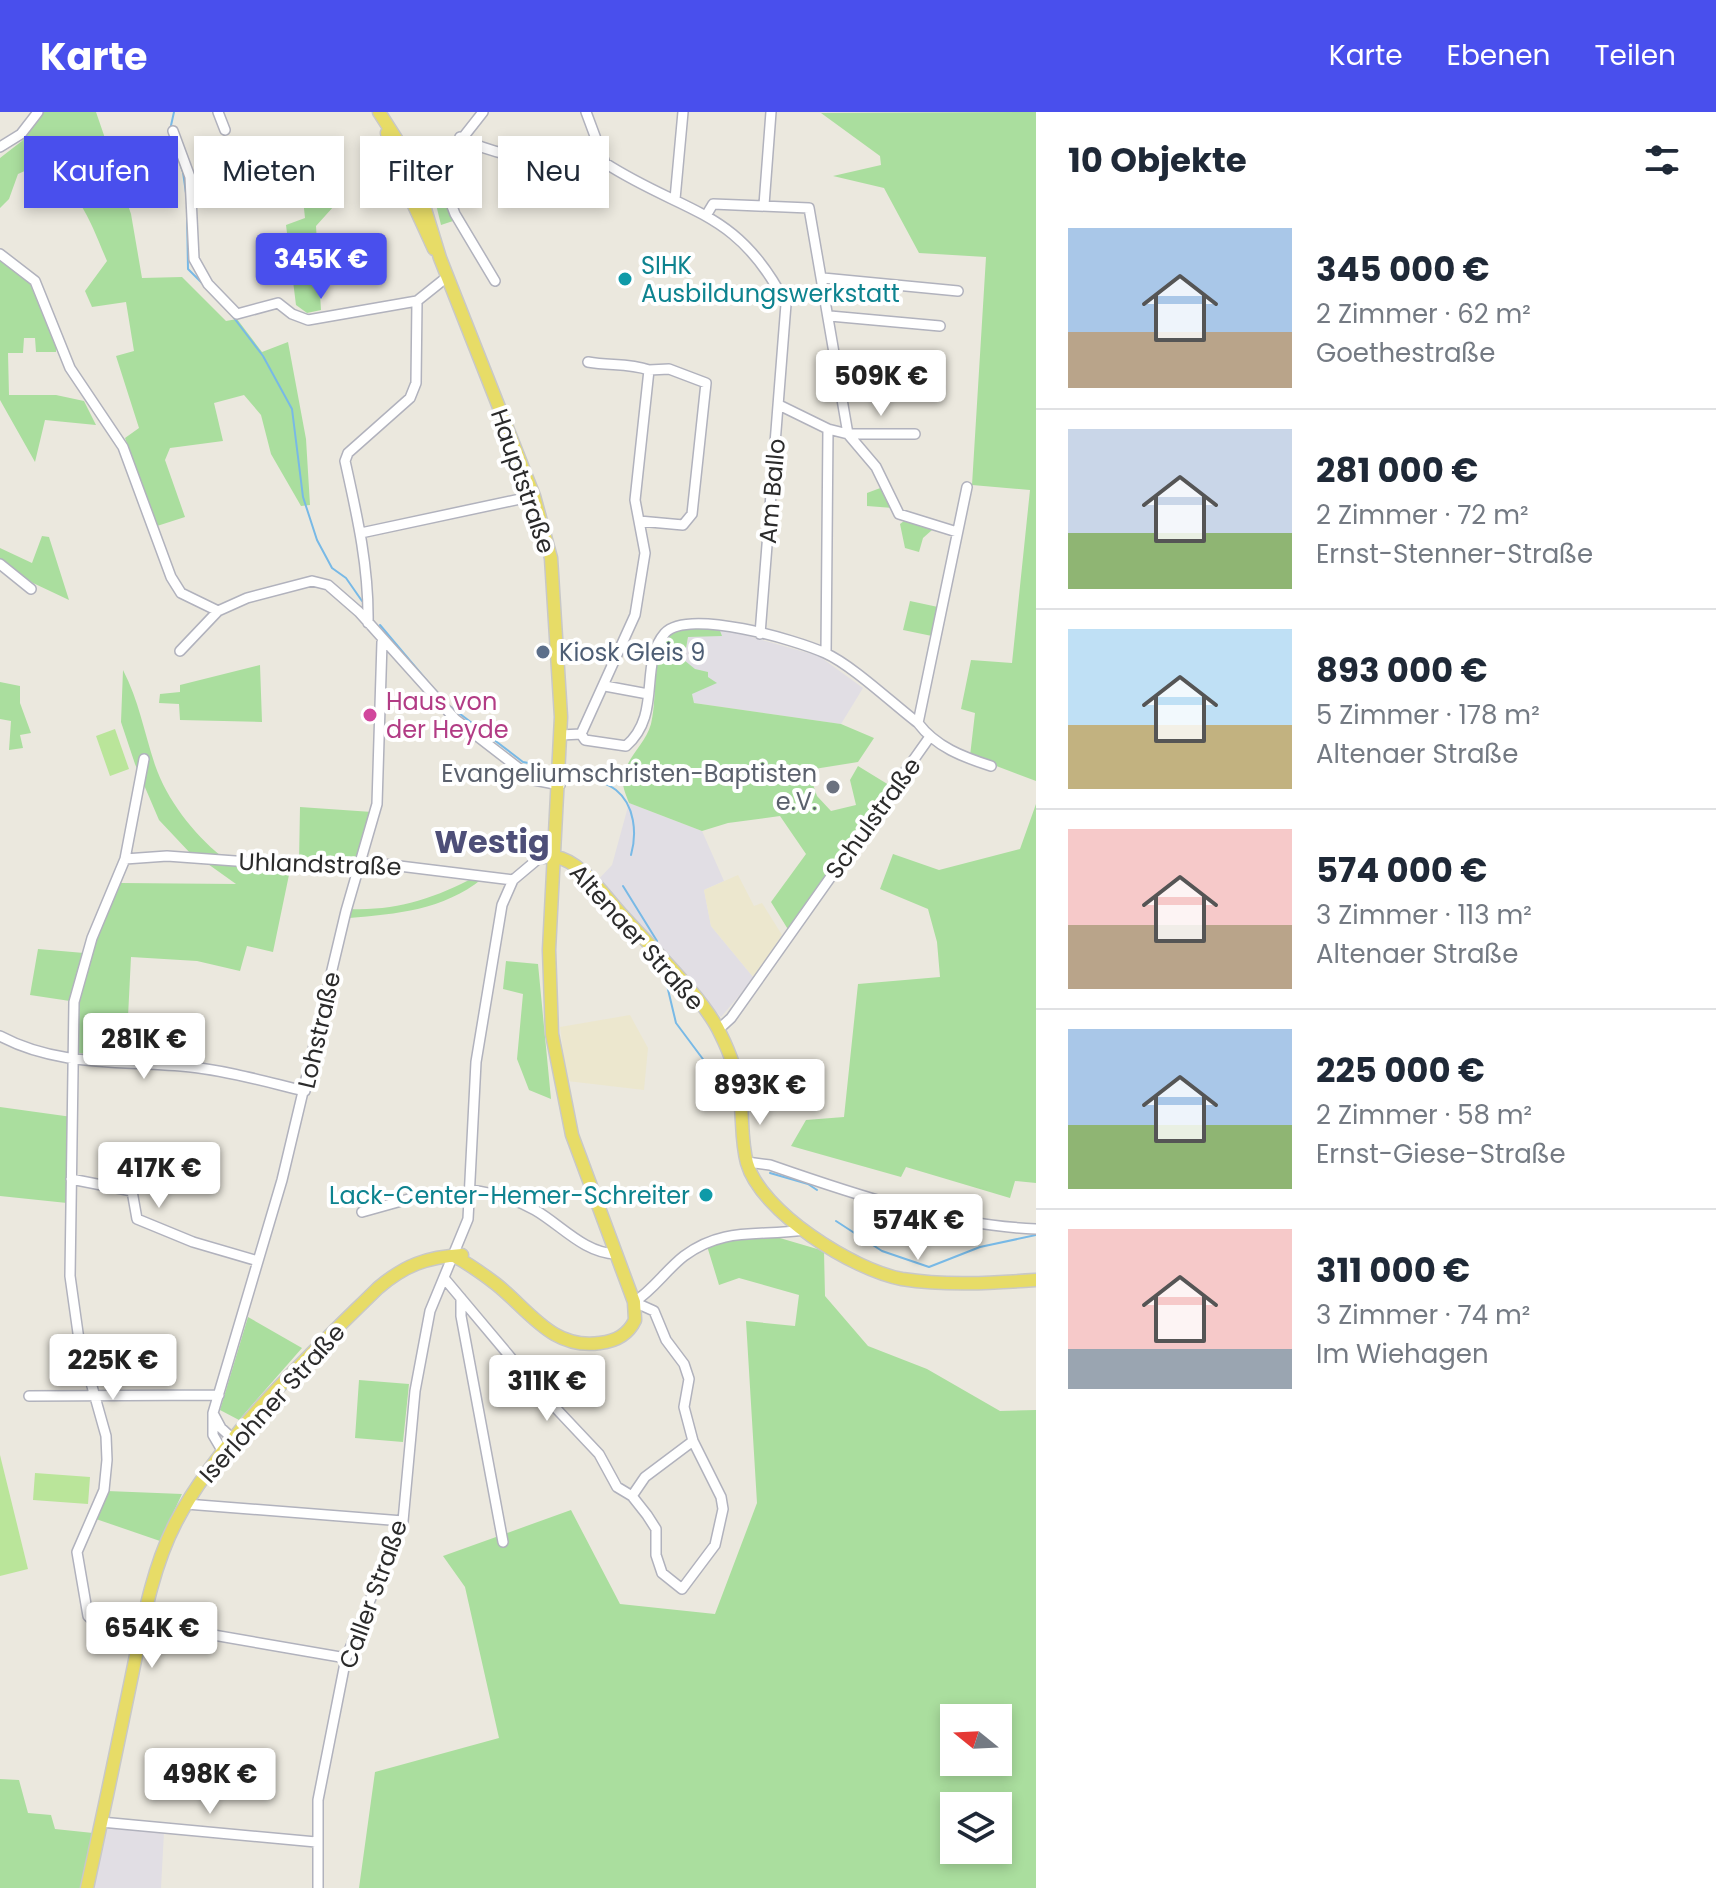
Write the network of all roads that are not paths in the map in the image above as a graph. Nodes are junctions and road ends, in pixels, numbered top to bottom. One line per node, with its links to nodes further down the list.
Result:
1 (38, 112): 13 (street)
2 (218, 112): 8 (street)
3 (483, 112): 11 (street)
4 (586, 112): 12 (street)
5 (683, 112): 15 (street)
6 (771, 112): 16 (street)
7 (382, 117): 10 (main road, Hauptstraße)
8 (225, 130)
9 (173, 131): 25 (street)
10 (391, 136)
11 (461, 136)
12 (595, 136)
13 (0, 147)
14 (609, 165): 15 (street, Am Ballo)
15 (675, 199): 19 (street, Am Ballo)
16 (764, 205): 19 (street); 22 (street)
17 (422, 208): 21 (main road, Hauptstraße)
18 (453, 208): 23 (street)
19 (707, 214): 32 (street, Am Ballo)
20 (0, 254): 43 (street)
21 (447, 277): 25 (street); 37 (main road, Hauptstraße)
22 (823, 278): 24 (street); 26 (street)
23 (495, 281)
24 (958, 291)
25 (417, 301): 40 (street)
26 (830, 316): 27 (street); 30 (street)
27 (940, 326)
28 (588, 362): 29 (street)
29 (649, 370): 38 (street); 38 (street)
30 (841, 384): 31 (street); 34 (street)
31 (940, 387)
32 (779, 405): 33 (street); 45 (street, Am Ballo)
33 (828, 429): 34 (street); 48 (street)
34 (848, 434): 35 (street); 39 (street)
35 (915, 434)
36 (967, 487): 39 (street, Schulstraße)
37 (534, 496): 40 (street); 53 (main road, Hauptstraße)
38 (639, 521): 49 (street)
39 (957, 532): 51 (street, Schulstraße)
40 (361, 533): 44 (street)
41 (0, 564): 42 (street)
42 (31, 589)
43 (218, 611): 44 (street); 47 (street)
44 (368, 624): 46 (street)
45 (760, 634): 48 (street); 50 (street)
46 (382, 642): 57 (street); 60 (street, Lohstraße)
47 (180, 651)
48 (826, 653): 51 (street)
49 (605, 686): 50 (street); 52 (street)
50 (648, 694): 52 (street)
51 (918, 723): 54 (street, Schulstraße)
52 (581, 734): 53 (street)
53 (561, 735): 57 (main road, Hauptstraße)
54 (929, 738): 56 (street); 62 (street, Schulstraße)
55 (144, 759): 59 (street)
56 (991, 766)
57 (560, 785): 58 (main road, Hauptstraße)
58 (555, 857): 61 (street); 62 (main road, Altenaer Straße); 73 (main road)
59 (125, 859): 60 (street, Uhlandstraße); 64 (street)
60 (357, 870): 61 (street, Uhlandstraße); 65 (street, Lohstraße)
61 (513, 880): 68 (street, Caller Straße)
62 (719, 1029): 66 (main road, Altenaer Straße)
63 (0, 1036): 64 (street)
64 (72, 1060): 65 (street); 67 (street)
65 (305, 1091): 75 (street, Lohstraße)
66 (747, 1162): 71 (street); 72 (main road, Altenaer Straße)
67 (71, 1179): 75 (street); 80 (street)
68 (470, 1190): 69 (street, Caller Straße); 73 (street)
69 (470, 1203): 70 (street); 74 (street, Caller Straße)
70 (362, 1212)
71 (1036, 1229)
72 (803, 1230): 77 (main road, Altenaer Straße); 79 (street)
73 (616, 1254): 79 (main road)
74 (454, 1256): 76 (street, Caller Straße); 79 (main road); 84 (main road, Iserlohner Straße)
75 (258, 1261): 81 (street, Lohstraße)
76 (444, 1278): 78 (street); 89 (street, Caller Straße)
77 (1036, 1280)
78 (461, 1298): 87 (street); 90 (street)
79 (634, 1302): 85 (street)
80 (93, 1395): 81 (street); 82 (street); 91 (street)
81 (219, 1395): 83 (street, Lohstraße)
82 (29, 1396)
83 (213, 1413): 84 (street); 86 (street)
84 (234, 1440): 86 (main road, Iserlohner Straße)
85 (693, 1441): 87 (street); 87 (street)
86 (223, 1452): 88 (main road, Iserlohner Straße)
87 (632, 1496)
88 (186, 1504): 89 (street); 91 (main road, Iserlohner Straße)
89 (403, 1521): 92 (street, Caller Straße)
90 (503, 1542)
91 (143, 1625): 92 (street); 93 (main road, Iserlohner Straße)
92 (346, 1658): 94 (street, Caller Straße)
93 (101, 1822): 94 (street); 95 (main road, Iserlohner Straße)
94 (316, 1842): 96 (street, Caller Straße)
95 (87, 1888)
96 (318, 1888)

